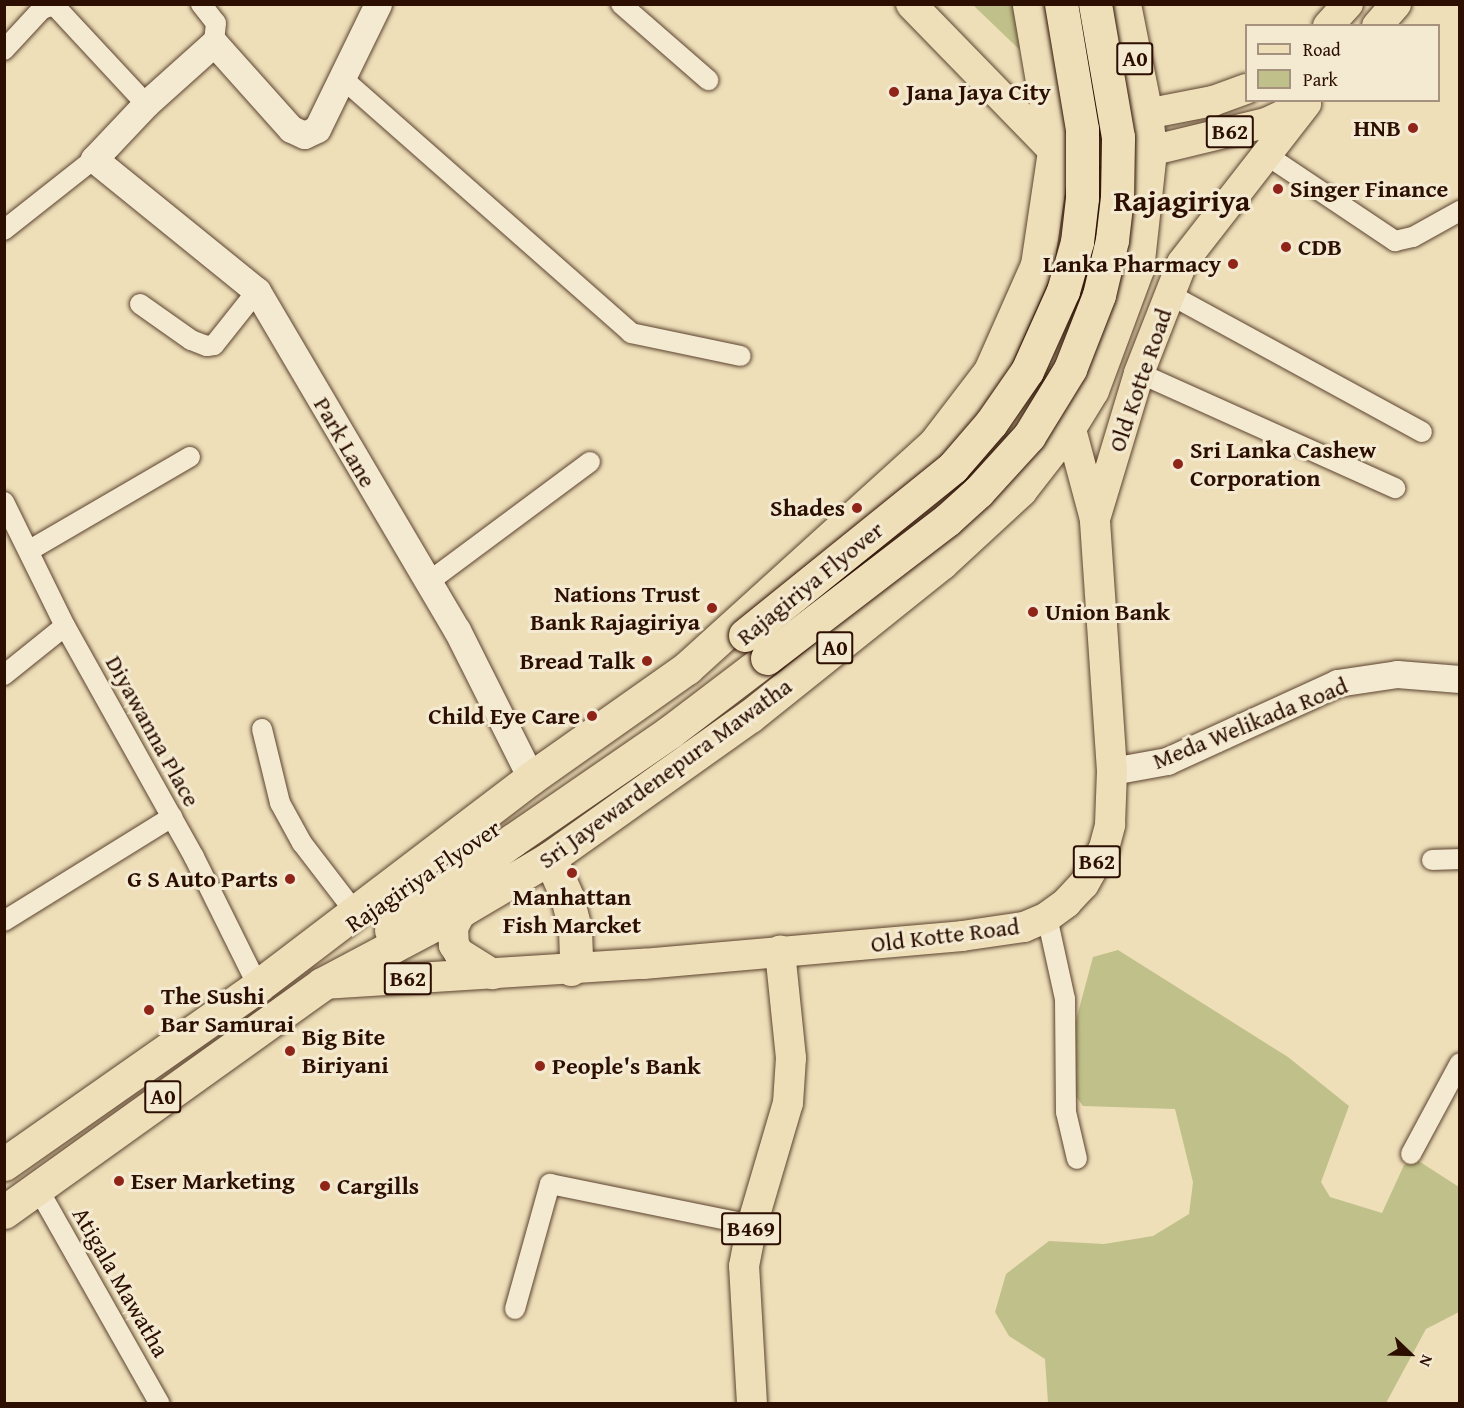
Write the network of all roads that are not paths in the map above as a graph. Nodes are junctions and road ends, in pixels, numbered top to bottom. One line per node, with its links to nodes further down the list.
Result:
1 (201, 4): 13 (street)
2 (378, 4): 15 (street)
3 (621, 4): 16 (street)
4 (911, 4): 21 (main road)
5 (1029, 4): 21 (highway, A0)
6 (1061, 4): 62 (highway, Rajagiriya Flyover, bridge)
7 (1095, 4): 61 (highway, Rajagiriya Flyover, bridge)
8 (1124, 4): 20 (highway, Sri Jayewardenepura Mawatha / A0)
9 (1348, 4): 11 (main road)
10 (1396, 4): 12 (main road)
11 (1330, 24)
12 (1379, 24)
13 (214, 43): 15 (street); 19 (street)
14 (4, 50): 19 (street)
15 (340, 77): 31 (street)
16 (708, 80)
17 (1245, 89): 20 (main road, B62)
18 (1308, 102): 22 (main road, B62); 23 (main road, Old Kotte Road / B62)
19 (146, 104): 24 (street)
20 (1146, 114): 21 (main road); 22 (highway, Sri Jayewardenepura Mawatha / A0)
21 (1054, 151): 22 (main road); 32 (highway, A0)
22 (1150, 151): 34 (highway, Sri Jayewardenepura Mawatha / A0)
23 (1268, 156): 25 (street); 27 (main road, Old Kotte Road / B62)
24 (94, 159): 26 (street); 28 (street, Park Lane)
25 (1460, 211)
26 (4, 230)
27 (1182, 263): 29 (main road, Old Kotte Road / B62); 34 (main road)
28 (257, 291): 30 (street); 43 (street, Park Lane)
29 (1169, 294): 33 (main road, Old Kotte Road / B62); 36 (street)
30 (140, 304)
31 (741, 356)
32 (990, 371): 35 (street); 49 (highway, A0)
33 (1138, 373): 39 (street); 41 (main road, Old Kotte Road / B62)
34 (1092, 390): 35 (highway, Sri Jayewardenepura Mawatha / A0)
35 (1070, 426): 41 (main road, Old Kotte Road / B62); 51 (highway, Sri Jayewardenepura Mawatha / A0)
36 (1422, 432)
37 (190, 457): 42 (street)
38 (590, 462): 43 (street)
39 (1395, 488)
40 (4, 502): 42 (street, Diyawanna Place)
41 (1095, 519): 48 (main road, Old Kotte Road / B62)
42 (30, 550): 44 (street, Diyawanna Place)
43 (427, 583): 49 (street, Park Lane)
44 (65, 626): 45 (street); 50 (street, Diyawanna Place)
45 (4, 675)
46 (1460, 679): 48 (street, Meda Welikada Road)
47 (262, 729): 55 (street)
48 (1112, 771): 56 (main road, Old Kotte Road / B62)
49 (531, 778): 55 (highway, A0)
50 (172, 817): 57 (street); 62 (street, Diyawanna Place)
51 (549, 858): 54 (highway, Sri Jayewardenepura Mawatha / A0); 59 (highway)
52 (1460, 859): 53 (street)
53 (1432, 860)
54 (462, 910): 60 (main road, B62); 61 (highway, Sri Jayewardenepura Mawatha / A0)
55 (355, 912): 62 (highway, A0)
56 (1047, 917): 58 (main road, Old Kotte Road / B62); 65 (street)
57 (4, 921)
58 (780, 951): 59 (main road, Old Kotte Road / B62); 69 (main road, B469)
59 (571, 969): 60 (main road, Old Kotte Road / B62)
60 (493, 974): 61 (main road, Old Kotte Road / B62)
61 (322, 984): 67 (highway, Sri Jayewardenepura Mawatha / A0)
62 (258, 986): 66 (highway, A0)
63 (1460, 1063): 64 (street)
64 (1411, 1154)
65 (1077, 1159)
66 (5, 1162)
67 (37, 1187): 68 (highway, Sri Jayewardenepura Mawatha / A0); 71 (street, Atigala Mawatha)
68 (4, 1212)
69 (752, 1225): 70 (street); 72 (main road, B469)
70 (515, 1310)
71 (160, 1404)
72 (752, 1404)

